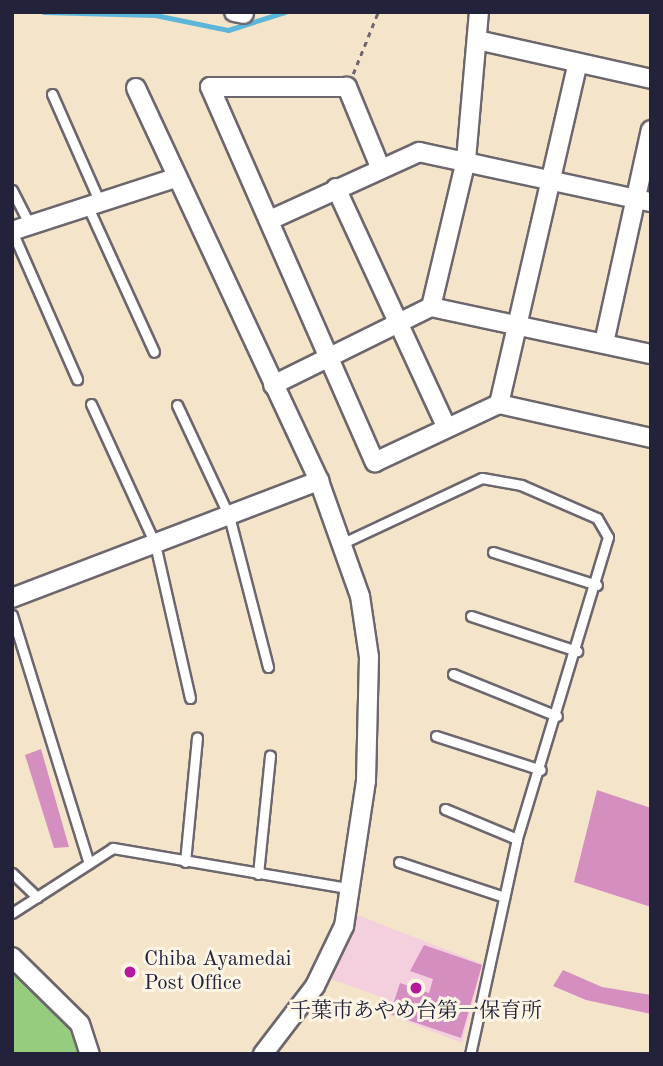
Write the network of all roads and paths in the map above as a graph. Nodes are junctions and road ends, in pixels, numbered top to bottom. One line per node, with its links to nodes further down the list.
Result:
1 (378, 12): 6 (path)
2 (479, 12): 3 (street)
3 (477, 40): 4 (street); 10 (street)
4 (578, 63): 5 (street); 13 (street)
5 (651, 79)
6 (347, 87): 11 (street); 18 (street)
7 (136, 88): 12 (street)
8 (52, 94): 17 (lane)
9 (651, 130): 16 (street)
10 (466, 160): 11 (street); 13 (street); 21 (street)
11 (380, 167): 14 (street)
12 (175, 178): 17 (street); 29 (street)
13 (551, 179): 16 (street); 23 (street)
14 (336, 188): 18 (street); 22 (street)
15 (12, 190): 19 (lane)
16 (643, 200): 24 (street)
17 (94, 205): 19 (street); 25 (lane)
18 (270, 220): 27 (street)
19 (30, 225): 20 (street)
20 (12, 231): 28 (lane)
21 (431, 307): 22 (street); 23 (street)
22 (401, 321): 27 (street); 33 (street)
23 (517, 326): 24 (street); 31 (street)
24 (604, 343): 26 (street)
25 (154, 352)
26 (651, 354)
27 (327, 356): 29 (street); 33 (street)
28 (77, 379)
29 (273, 385): 35 (street)
30 (91, 404): 38 (lane)
31 (499, 404): 33 (street); 34 (street)
32 (177, 405): 36 (lane)
33 (447, 428)
34 (651, 438)
35 (319, 481): 36 (street); 37 (street)
36 (229, 516): 38 (street); 45 (lane)
37 (344, 542): 40 (lane); 60 (street)
38 (155, 544): 41 (street); 47 (lane)
39 (493, 552): 40 (lane)
40 (597, 585): 44 (lane)
41 (12, 598)
42 (12, 615): 57 (lane)
43 (471, 616): 44 (lane)
44 (577, 650): 48 (lane)
45 (268, 667)
46 (453, 674): 48 (lane)
47 (190, 698)
48 (557, 716): 52 (lane)
49 (436, 736): 52 (lane)
50 (197, 738): 55 (lane)
51 (270, 756): 59 (lane)
52 (541, 769): 54 (lane)
53 (445, 809): 54 (lane)
54 (517, 839): 62 (lane)
55 (185, 862): 57 (lane); 59 (lane)
56 (399, 862): 62 (lane)
57 (89, 863): 61 (lane)
58 (12, 873): 61 (lane)
59 (258, 874): 60 (lane)
60 (352, 889): 66 (street)
61 (37, 897): 63 (lane)
62 (504, 897): 67 (lane)
63 (12, 913)
64 (12, 957): 65 (street)
65 (90, 1054)
66 (262, 1054)
67 (470, 1054)

